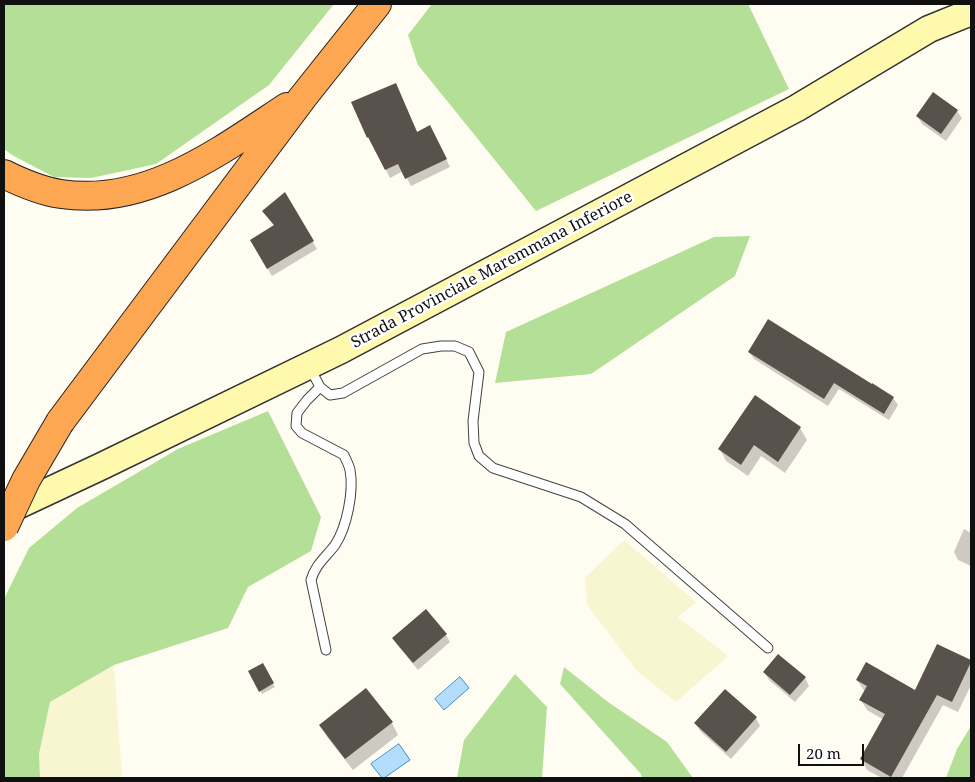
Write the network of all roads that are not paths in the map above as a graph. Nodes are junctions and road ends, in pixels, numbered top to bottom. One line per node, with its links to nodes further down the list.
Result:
1 (377, 4): 3 (highway)
2 (971, 12): 5 (main road, Strada Provinciale Maremmana Inferiore)
3 (303, 97): 4 (highway); 7 (highway, bridge)
4 (4, 174)
5 (314, 376): 6 (main road, Strada Provinciale Maremmana Inferiore); 8 (lane); 9 (lane)
6 (4, 512)
7 (4, 527)
8 (768, 648)
9 (326, 650)

